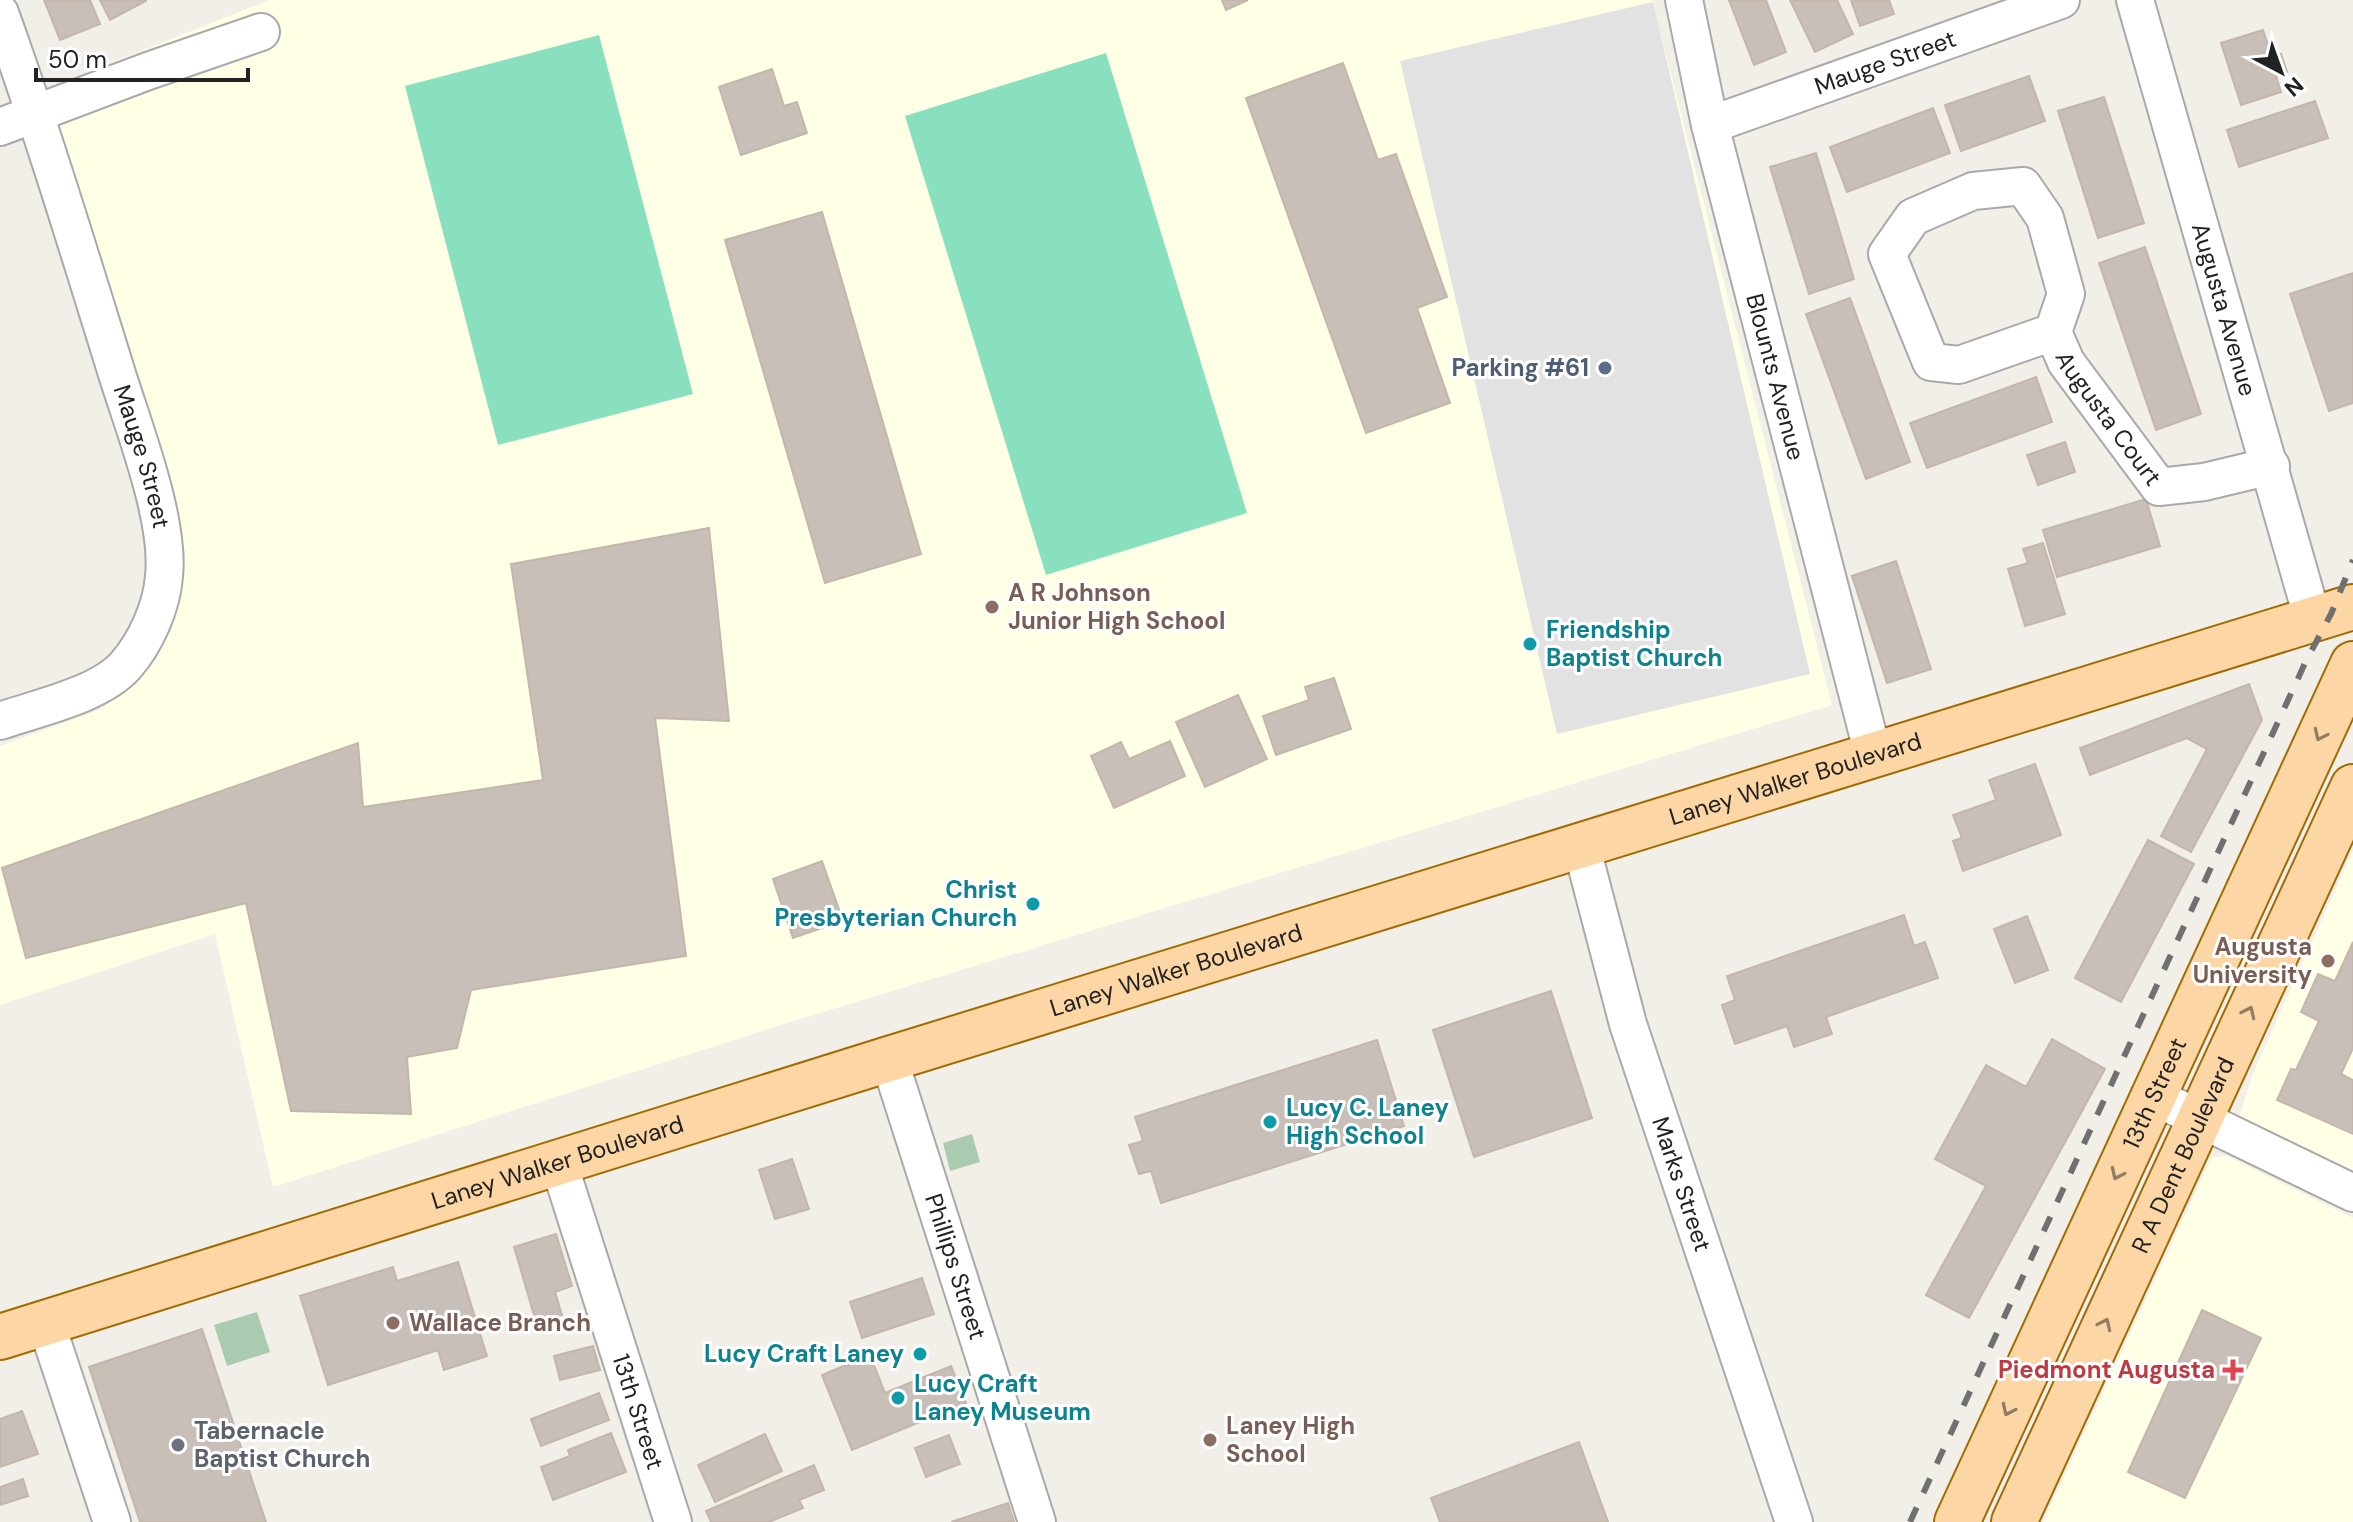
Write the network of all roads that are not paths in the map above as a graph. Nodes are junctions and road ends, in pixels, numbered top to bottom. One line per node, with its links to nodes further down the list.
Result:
1 (1684, 0): 7 (street, Blounts Avenue)
2 (2061, 0): 7 (street, Mauge Street)
3 (2135, 0): 10 (street, Augusta Avenue)
4 (0, 13): 6 (street)
5 (261, 32): 6 (street)
6 (36, 114): 8 (street); 13 (street, Mauge Street)
7 (1710, 125): 14 (street, Blounts Avenue)
8 (0, 127)
9 (2053, 332): 9 (street, Augusta Court); 10 (street, Augusta Court)
10 (2271, 466): 11 (street, Augusta Avenue)
11 (2333, 614): 14 (main road, Laney Walker Boulevard)
12 (2353, 664): 18 (main road, 13th Street, one-way to 18)
13 (0, 721)
14 (1873, 754): 16 (main road, Laney Walker Boulevard)
15 (2353, 787): 19 (main road, R A Dent Boulevard, one-way to 15)
16 (1581, 845): 17 (main road, Laney Walker Boulevard); 27 (street, Marks Street)
17 (889, 1059): 20 (main road, Laney Walker Boulevard); 26 (street, Phillips Street)
18 (2153, 1096): 19 (street); 28 (main road, 13th Street, one-way to 28)
19 (2199, 1119): 21 (street); 29 (main road, R A Dent Boulevard, one-way to 19)
20 (559, 1164): 22 (main road, Laney Walker Boulevard); 25 (street, 13th Street)
21 (2353, 1193)
22 (46, 1323): 23 (main road, Laney Walker Boulevard); 24 (street)
23 (0, 1337)
24 (112, 1522)
25 (673, 1522)
26 (1037, 1522)
27 (1794, 1522)
28 (1957, 1522)
29 (2014, 1522)

